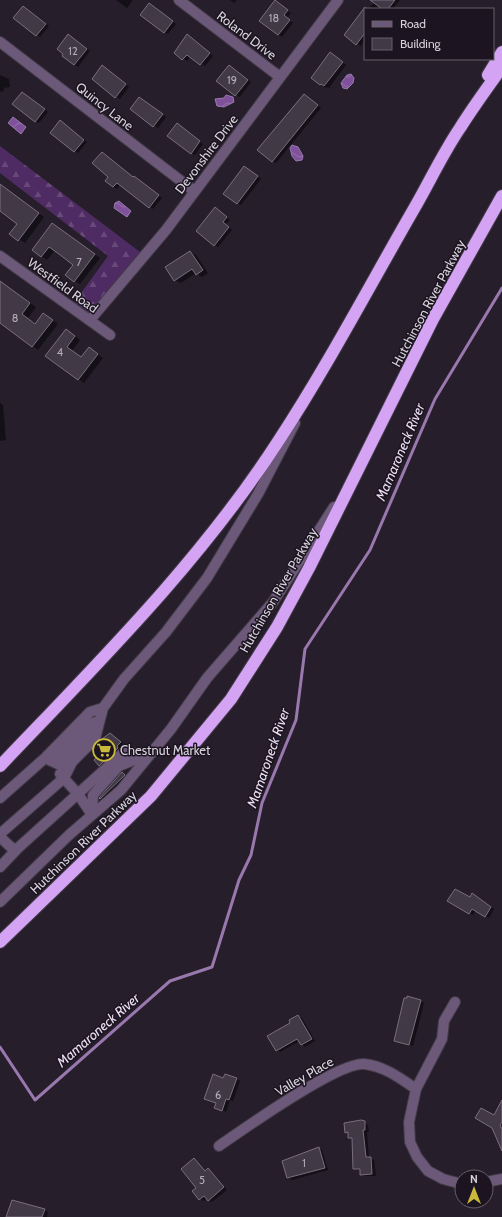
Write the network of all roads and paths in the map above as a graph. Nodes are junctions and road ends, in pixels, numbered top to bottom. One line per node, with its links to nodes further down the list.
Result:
1 (179, 0): 6 (street, Roland Drive)
2 (338, 0): 6 (street, Devonshire Drive)
3 (0, 42): 8 (street, Quincy Lane)
4 (502, 52): 7 (highway)
5 (502, 67): 7 (highway)
6 (280, 77): 8 (street, Devonshire Drive)
7 (459, 129): 13 (highway)
8 (194, 191): 11 (street, Devonshire Drive)
9 (502, 196): 14 (highway, Hutchinson River Parkway)
10 (0, 256): 11 (street, Westfield Road)
11 (90, 320): 12 (street, Westfield Road)
12 (110, 335)
13 (324, 366): 15 (street); 18 (highway)
14 (359, 470): 16 (street); 26 (highway, Hutchinson River Parkway)
15 (103, 708): 17 (street); 17 (street); 19 (street)
16 (152, 753): 20 (street); 22 (street); 22 (street)
17 (44, 758): 19 (street); 21 (street)
18 (0, 766)
19 (64, 778): 20 (street); 23 (street)
20 (78, 794): 22 (street); 23 (street)
21 (0, 798)
22 (92, 815): 25 (street)
23 (18, 848): 24 (street)
24 (0, 867)
25 (0, 902)
26 (0, 942)
27 (455, 1002): 28 (street)
28 (416, 1089): 29 (street, Valley Place); 30 (street)
29 (219, 1146)
30 (454, 1182)

